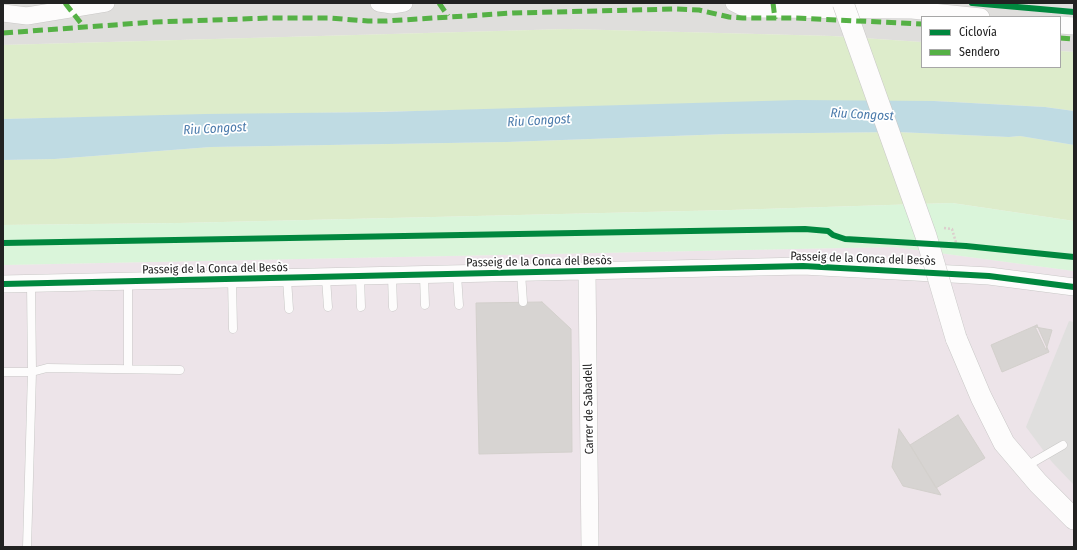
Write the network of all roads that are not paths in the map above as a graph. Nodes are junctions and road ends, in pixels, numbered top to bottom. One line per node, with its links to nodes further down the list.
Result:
1 (106, 3): 6 (street)
2 (379, 3): 3 (street)
3 (404, 3)
4 (734, 3): 7 (street)
5 (843, 3): 36 (street, bridge)
6 (3, 13)
7 (971, 16)
8 (1061, 25): 9 (street)
9 (1074, 26)
10 (587, 272): 11 (street, Passeig de la Conca del Besòs); 22 (street, Passeig de la Conca del Besòs); 39 (street, Carrer de Sabadell)
11 (521, 273): 12 (street, Passeig de la Conca del Besòs); 23 (lane)
12 (457, 275): 14 (street, Passeig de la Conca del Besòs); 25 (lane)
13 (392, 276): 14 (street, Passeig de la Conca del Besòs); 15 (street, Passeig de la Conca del Besòs); 26 (lane)
14 (424, 276): 24 (lane)
15 (360, 277): 16 (street, Passeig de la Conca del Besòs); 28 (lane)
16 (326, 278): 18 (street, Passeig de la Conca del Besòs); 27 (lane)
17 (232, 279): 18 (street, Passeig de la Conca del Besòs); 19 (street, Passeig de la Conca del Besòs); 30 (lane)
18 (287, 279): 29 (lane)
19 (128, 281): 21 (street, Passeig de la Conca del Besòs); 31 (lane)
20 (3, 284): 21 (street, Passeig de la Conca del Besòs)
21 (31, 284): 34 (lane)
22 (1074, 287)
23 (523, 302)
24 (426, 305)
25 (459, 305)
26 (393, 306)
27 (328, 307)
28 (361, 307)
29 (288, 309)
30 (233, 329)
31 (128, 368): 32 (lane); 34 (lane)
32 (180, 370)
33 (3, 372): 34 (lane)
34 (32, 372): 38 (lane)
35 (1062, 445): 36 (lane)
36 (1024, 467): 37 (street)
37 (1074, 519)
38 (27, 547)
39 (590, 547)

